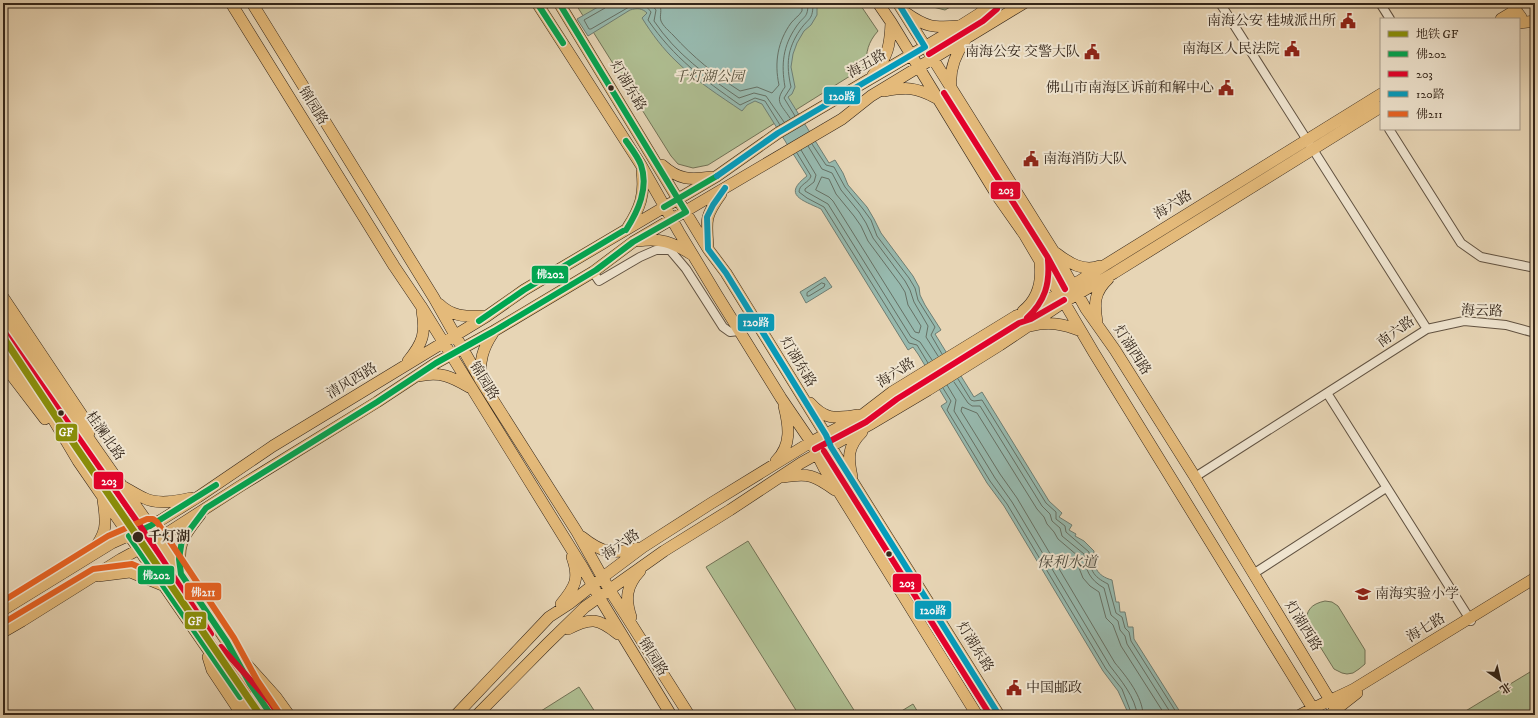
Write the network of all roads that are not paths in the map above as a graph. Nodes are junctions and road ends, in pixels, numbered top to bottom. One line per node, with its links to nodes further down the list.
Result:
1 (231, 3): 54 (main road, 锦园路)
2 (252, 3): 53 (main road)
3 (538, 3): 34 (main road)
4 (559, 3): 33 (main road, 灯湖东路)
5 (878, 3): 17 (main road)
6 (992, 3): 19 (main road, 海五路)
7 (1024, 3): 20 (main road)
8 (1220, 3): 32 (street, 南六路)
9 (1380, 3): 13 (street)
10 (1519, 3): 12 (main road)
11 (900, 7): 19 (main road); 21 (main road, 灯湖西路)
12 (1511, 13): 14 (main road); 15 (main road)
13 (1389, 18)
14 (1503, 18)
15 (1520, 20)
16 (1535, 21): 18 (main road)
17 (891, 22): 22 (main road); 25 (main road)
18 (1520, 22)
19 (960, 26): 21 (main road, 海五路)
20 (967, 38): 23 (main road); 26 (main road)
21 (925, 46): 22 (main road, 海五路); 23 (main road, 灯湖西路)
22 (911, 55): 24 (main road); 25 (main road, 海五路)
23 (933, 58): 24 (main road); 26 (main road, 灯湖西路)
24 (918, 67): 27 (main road); 29 (main road)
25 (869, 80): 35 (main road, 海五路)
26 (951, 89): 44 (main road, 灯湖西路)
27 (878, 92): 29 (main road); 36 (main road)
28 (1380, 95): 32 (main road, 海六路)
29 (937, 99): 46 (main road)
30 (1380, 111): 32 (main road, 海六路)
31 (1390, 130): 48 (street)
32 (1310, 145): 47 (main road, 海六路); 60 (street, 南六路)
33 (654, 158): 35 (main road); 37 (main road, 灯湖东路)
34 (641, 165): 38 (main road); 41 (main road)
35 (717, 176): 37 (main road, 清风西路)
36 (725, 188): 39 (main road); 43 (main road)
37 (679, 199): 38 (main road, 清风西路); 39 (main road, 灯湖东路)
38 (664, 207): 40 (main road); 41 (main road, 清风西路)
39 (686, 212): 40 (main road); 43 (main road, 灯湖东路)
40 (671, 219): 42 (main road); 45 (main road)
41 (626, 230): 56 (main road, 清风西路)
42 (634, 242): 45 (main road); 49 (main road)
43 (708, 249): 74 (main road, 灯湖东路)
44 (1054, 252): 47 (main road); 50 (main road, 灯湖西路)
45 (694, 257): 61 (main road)
46 (1040, 261): 51 (main road); 57 (main road)
47 (1111, 268): 50 (main road, 海六路); 58 (main road)
48 (1535, 268)
49 (593, 272): 61 (street); 63 (main road)
50 (1075, 290): 51 (main road, 海六路); 58 (main road, 灯湖西路)
51 (1062, 297): 57 (main road, 海六路); 59 (main road, 海六路); 62 (main road)
52 (3, 298): 85 (main road)
53 (434, 298): 56 (main road); 65 (main road, 锦园路)
54 (421, 306): 66 (main road, 锦园路); 71 (main road)
55 (3, 316): 85 (main road, 桂澜北路)
56 (487, 316): 65 (main road, 清风西路)
57 (1016, 316): 79 (main road, 海六路)
58 (1097, 322): 89 (main road, 灯湖西路)
59 (1024, 328): 62 (main road); 81 (main road, 海六路)
60 (1427, 330): 64 (street, 海云路); 76 (street, 南六路)
61 (739, 331): 77 (main road)
62 (1081, 331): 127 (main road)
63 (494, 332): 68 (main road); 73 (main road)
64 (1535, 333)
65 (454, 336): 66 (main road, 清风西路); 68 (main road, 锦园路)
66 (443, 343): 69 (main road, 锦园路); 71 (main road, 清风西路)
67 (3, 346): 87 (main road)
68 (462, 348): 69 (main road); 73 (main road, 锦园路)
69 (450, 354): 72 (main road); 75 (main road, 锦园路)
70 (3, 364): 87 (main road)
71 (403, 367): 96 (main road, 清风西路)
72 (413, 378): 75 (main road); 97 (main road)
73 (481, 381): 99 (main road, 锦园路)
74 (797, 388): 78 (main road, 灯湖东路); 79 (main road)
75 (472, 389): 102 (main road, 锦园路)
76 (1327, 393): 89 (street, 南六路); 93 (street)
77 (781, 398): 80 (main road); 88 (main road)
78 (809, 408): 80 (main road); 82 (main road, 灯湖东路)
79 (862, 415): 82 (main road, 海六路)
80 (794, 416): 83 (main road)
81 (869, 425): 84 (main road, 海六路); 91 (main road)
82 (826, 435): 83 (main road, 海六路); 84 (main road, 灯湖东路)
83 (811, 442): 86 (main road); 88 (main road, 海六路)
84 (831, 447): 86 (main road, 海六路); 91 (main road, 灯湖东路)
85 (96, 450): 92 (main road, 桂澜北路)
86 (816, 455): 90 (main road, 海六路); 94 (main road)
87 (78, 461): 95 (main road)
88 (769, 468): 103 (main road, 海六路)
89 (1195, 477): 108 (main road, 灯湖西路)
90 (776, 479): 94 (main road); 106 (main road, 海六路)
91 (854, 483): 137 (main road, 灯湖东路)
92 (121, 484): 96 (main road); 98 (main road, 桂澜北路)
93 (1386, 488): 108 (street); 119 (street)
94 (839, 493): 136 (main road)
95 (102, 496): 100 (main road); 105 (main road)
96 (198, 497): 98 (main road, 清风西路)
97 (206, 508): 101 (main road); 107 (main road)
98 (150, 526): 100 (main road, 清风西路); 101 (main road, 桂澜北路)
99 (577, 532): 103 (main road); 110 (main road, 锦园路)
100 (129, 536): 104 (main road); 105 (main road, 清风西路)
101 (158, 539): 104 (main road); 107 (main road, 桂澜北路)
102 (565, 540): 113 (main road, 锦园路); 118 (main road)
103 (642, 547): 110 (main road, 海六路)
104 (138, 550): 109 (main road); 114 (main road)
105 (86, 558): 117 (main road, 清风西路)
106 (648, 561): 115 (main road, 海六路); 120 (main road)
107 (181, 574): 124 (main road, 桂澜北路)
108 (1253, 574): 126 (main road, 灯湖西路)
109 (96, 576): 114 (main road); 121 (main road)
110 (602, 576): 113 (main road, 海六路); 115 (main road, 锦园路)
111 (1535, 578): 119 (main road, 海七路)
112 (1535, 582): 119 (main road, 海七路)
113 (592, 584): 116 (main road, 锦园路); 118 (main road, 海六路)
114 (163, 585): 125 (main road)
115 (609, 589): 116 (main road, 海六路); 120 (main road, 锦园路)
116 (599, 597): 122 (main road, 海六路); 123 (main road, 锦园路)
117 (3, 610)
118 (549, 617): 132 (main road, 海六路)
119 (1471, 620): 126 (main road, 海七路)
120 (636, 631): 135 (main road, 锦园路)
121 (3, 632)
122 (558, 633): 123 (main road); 133 (main road, 海六路)
123 (625, 639): 134 (main road, 锦园路)
124 (227, 642): 130 (main road, 桂澜北路); 131 (main road)
125 (203, 644): 128 (main road); 129 (main road)
126 (1334, 710): 127 (main road, 海七路)
127 (1315, 711): 138 (main road, 海七路)
128 (242, 715)
129 (252, 715)
130 (271, 715)
131 (289, 715)
132 (456, 715)
133 (477, 715)
134 (671, 715)
135 (689, 715)
136 (977, 715)
137 (999, 715)
138 (1300, 715)

